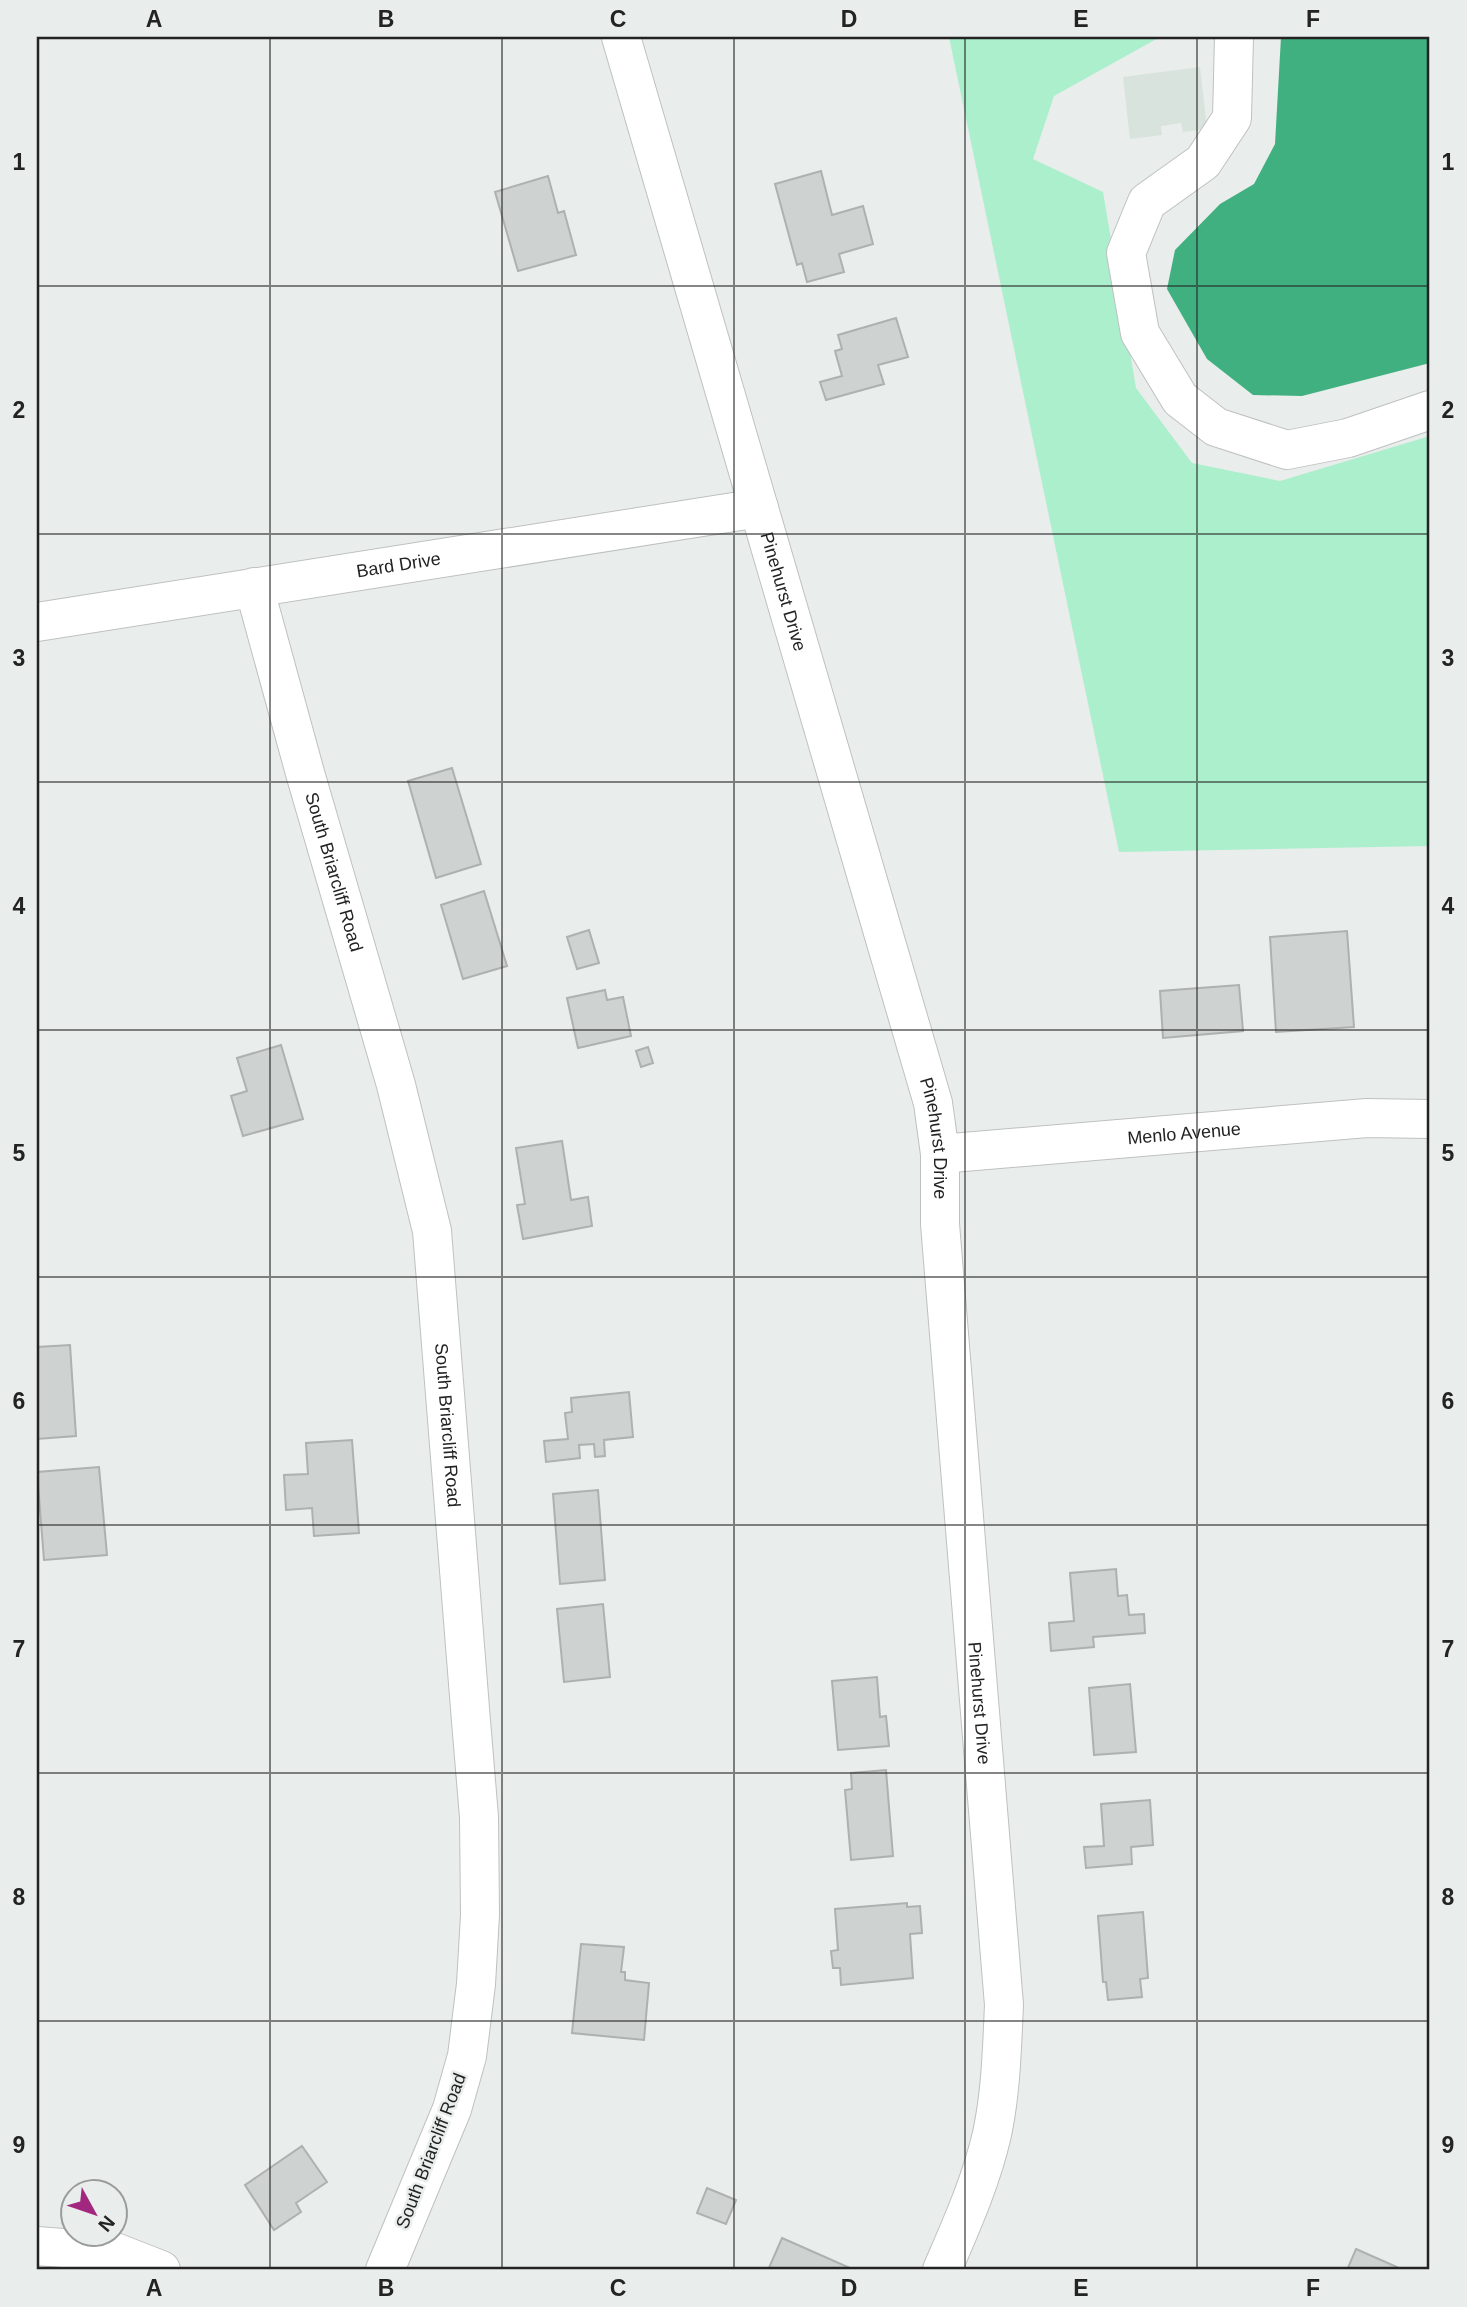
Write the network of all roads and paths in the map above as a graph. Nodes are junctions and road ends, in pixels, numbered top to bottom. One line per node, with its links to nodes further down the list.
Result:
1 (621, 37): 4 (street, Pinehurst Drive)
2 (1234, 37): 3 (street)
3 (1430, 410)
4 (759, 508): 5 (street, Bard Drive); 8 (street, Pinehurst Drive)
5 (254, 587): 6 (street, Bard Drive); 11 (street, South Briarcliff Road)
6 (37, 622)
7 (1430, 1119): 8 (street, Menlo Avenue)
8 (940, 1154): 12 (street, Pinehurst Drive)
9 (37, 2246): 10 (street)
10 (161, 2270)
11 (385, 2270)
12 (942, 2270)

